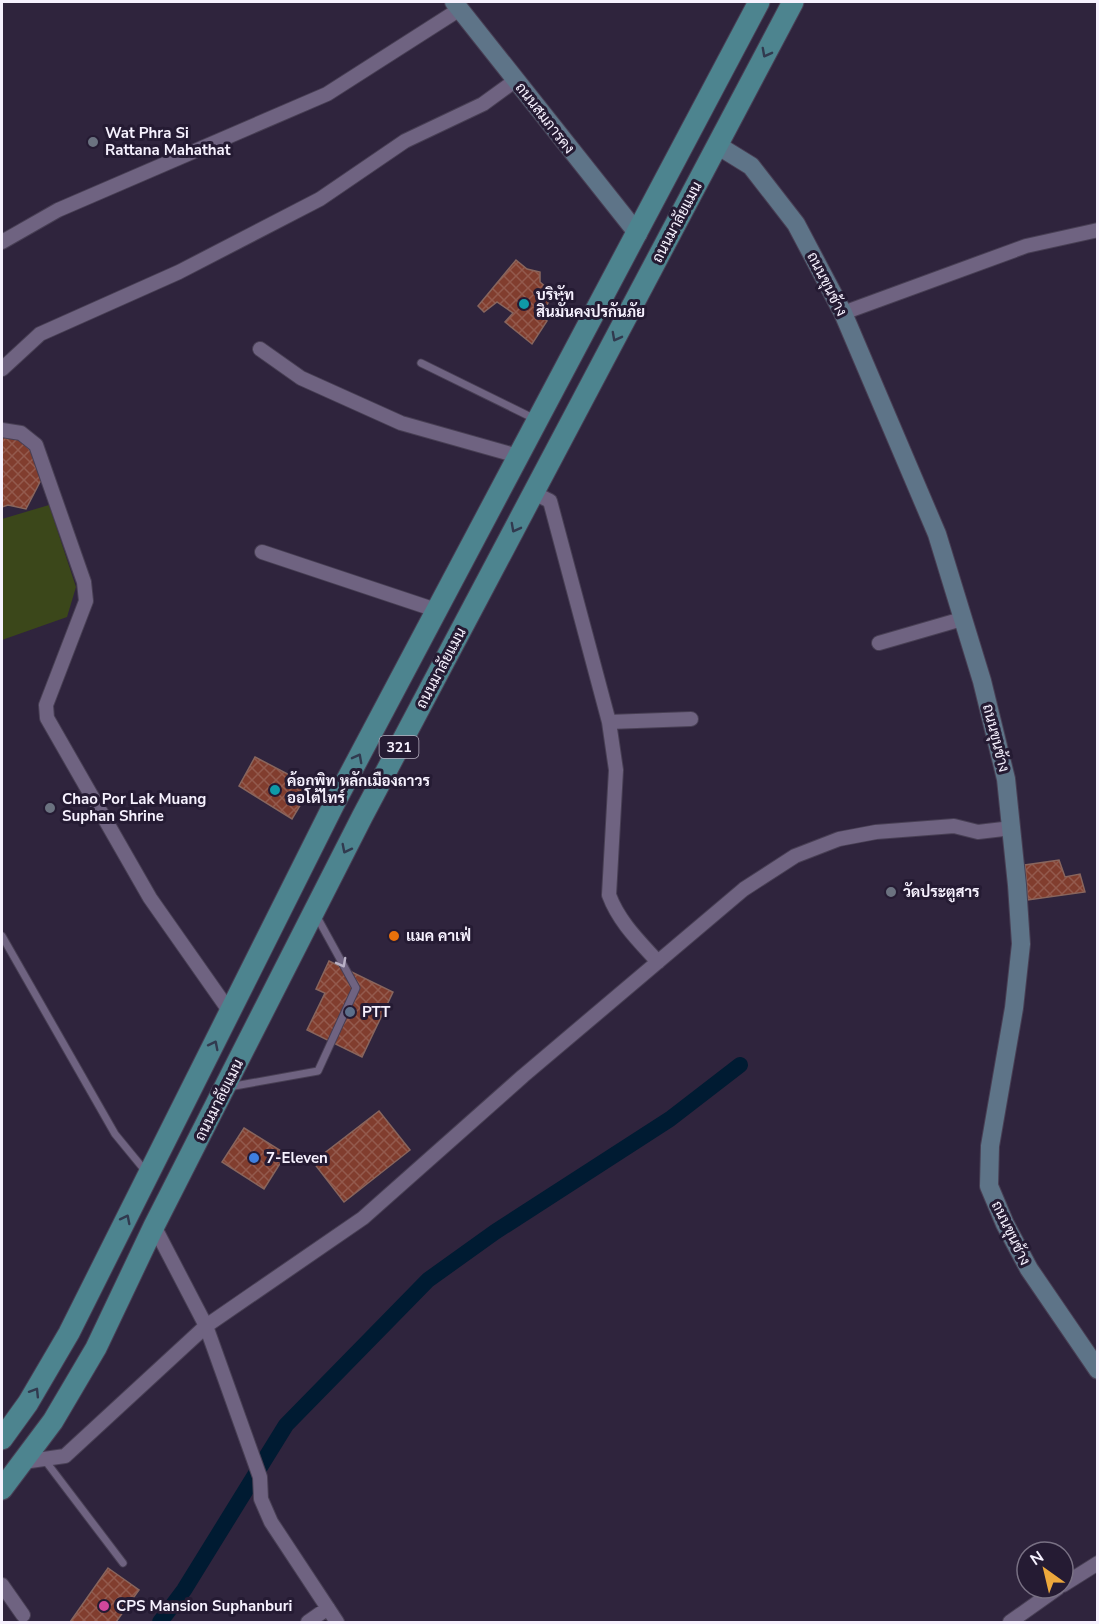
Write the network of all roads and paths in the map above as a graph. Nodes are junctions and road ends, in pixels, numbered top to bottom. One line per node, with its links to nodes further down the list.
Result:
1 (759, 2): 7 (main road, ถนนมาลัยแมน / 321)
2 (793, 2): 5 (main road, ถนนมาลัยแมน / 321, one-way to 5)
3 (457, 5): 4 (main road, ถนนสมภารคง); 8 (street)
4 (516, 80): 7 (main road, ถนนสมภารคง); 12 (street)
5 (717, 146): 9 (main road, ถนนขุนช้าง); 16 (main road, ถนนมาลัยแมน / 321, one-way to 16)
6 (1098, 230): 9 (street)
7 (638, 234): 13 (main road, ถนนมาลัยแมน / 321)
8 (2, 242)
9 (843, 313): 19 (main road, ถนนขุนช้าง)
10 (260, 349): 15 (street)
11 (421, 363): 13 (lane)
12 (2, 369)
13 (537, 420): 15 (main road, ถนนมาลัยแมน / 321)
14 (2, 430): 29 (street)
15 (518, 456): 18 (main road, ถนนมาลัยแมน / 321)
16 (534, 493): 22 (street); 24 (main road, ถนนมาลัยแมน / 321, one-way to 24)
17 (262, 552): 18 (street)
18 (436, 610): 23 (main road, ถนนมาลัยแมน / 321, one-way to 18)
19 (962, 619): 20 (street); 25 (main road, ถนนขุนช้าง)
20 (879, 643)
21 (691, 719): 22 (street)
22 (609, 722): 28 (street)
23 (334, 804): 24 (main road); 29 (main road, ถนนมาลัยแมน / 321)
24 (362, 817): 26 (main road, ถนนมาลัยแมน / 321, one-way to 26)
25 (1011, 828): 28 (street); 35 (main road, ถนนขุนช้าง)
26 (314, 912): 30 (main road, ถนนมาลัยแมน / 321); 30 (lane, one-way to 30)
27 (2, 936): 31 (lane)
28 (658, 962): 34 (street)
29 (230, 1012): 31 (main road, ถนนมาลัยแมน / 321, one-way to 29)
30 (224, 1088): 32 (main road, ถนนมาลัยแมน / 321)
31 (148, 1175): 32 (main road); 36 (main road, ถนนมาลัยแมน / 321, one-way to 31)
32 (174, 1189): 33 (main road, ถนนมาลัยแมน / 321)
33 (154, 1226): 34 (street); 38 (main road, ถนนมาลัยแมน / 321)
34 (206, 1326): 37 (street); 45 (street)
35 (1098, 1370)
36 (2, 1439)
37 (44, 1459): 38 (street); 40 (lane)
38 (23, 1462): 39 (main road, ถนนมาลัยแมน / 321)
39 (2, 1489)
40 (123, 1563)
41 (1098, 1563): 42 (street)
42 (1075, 1577)
43 (2, 1585): 46 (street)
44 (1042, 1600): 49 (street)
45 (328, 1608): 47 (street); 48 (street)
46 (23, 1615)
47 (308, 1623)
48 (337, 1623)
49 (1010, 1623)

